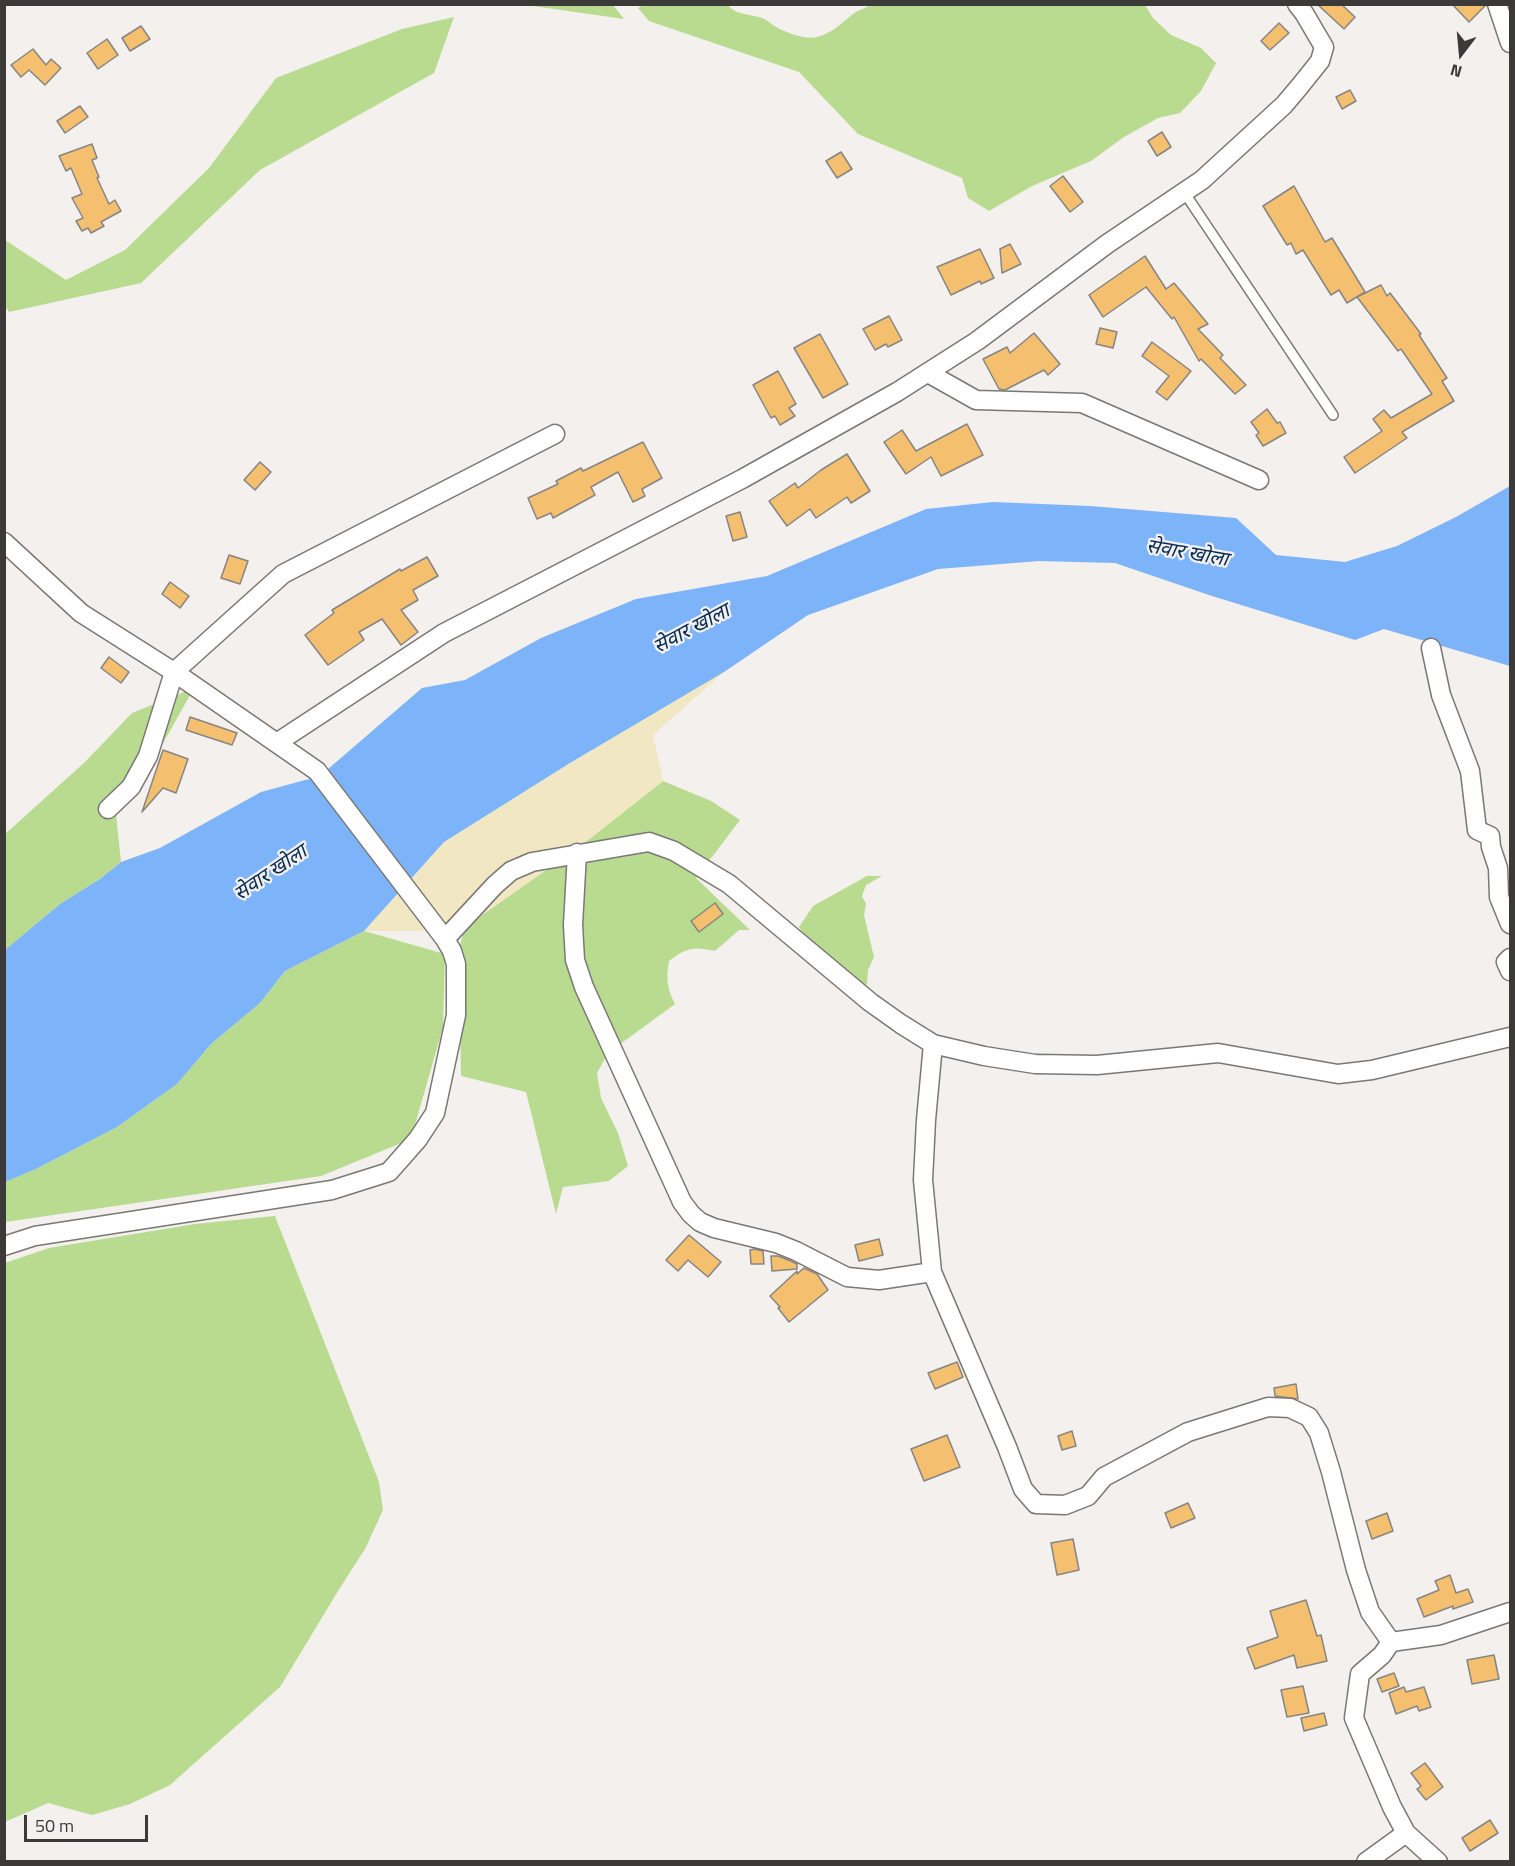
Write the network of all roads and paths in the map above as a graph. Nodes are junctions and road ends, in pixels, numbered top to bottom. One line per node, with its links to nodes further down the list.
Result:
1 (1296, 4): 4 (street)
2 (1497, 4): 3 (street)
3 (1510, 43)
4 (1184, 192): 5 (street); 6 (lane)
5 (927, 373): 8 (street); 12 (street)
6 (1333, 415)
7 (555, 434): 11 (street)
8 (1259, 480)
9 (4, 542): 11 (street)
10 (1431, 648): 15 (street)
11 (174, 672): 12 (street); 13 (street)
12 (278, 742): 16 (street)
13 (108, 809)
14 (576, 853): 16 (street); 20 (street); 22 (street)
15 (1510, 924)
16 (445, 939): 21 (street)
17 (1510, 958): 18 (street)
18 (1510, 971)
19 (1510, 1037): 20 (street)
20 (933, 1044): 22 (street)
21 (4, 1246)
22 (932, 1272): 24 (street)
23 (1510, 1611): 24 (street)
24 (1391, 1642): 25 (street)
25 (1406, 1833): 26 (street); 27 (street)
26 (1366, 1862)
27 (1438, 1862)

